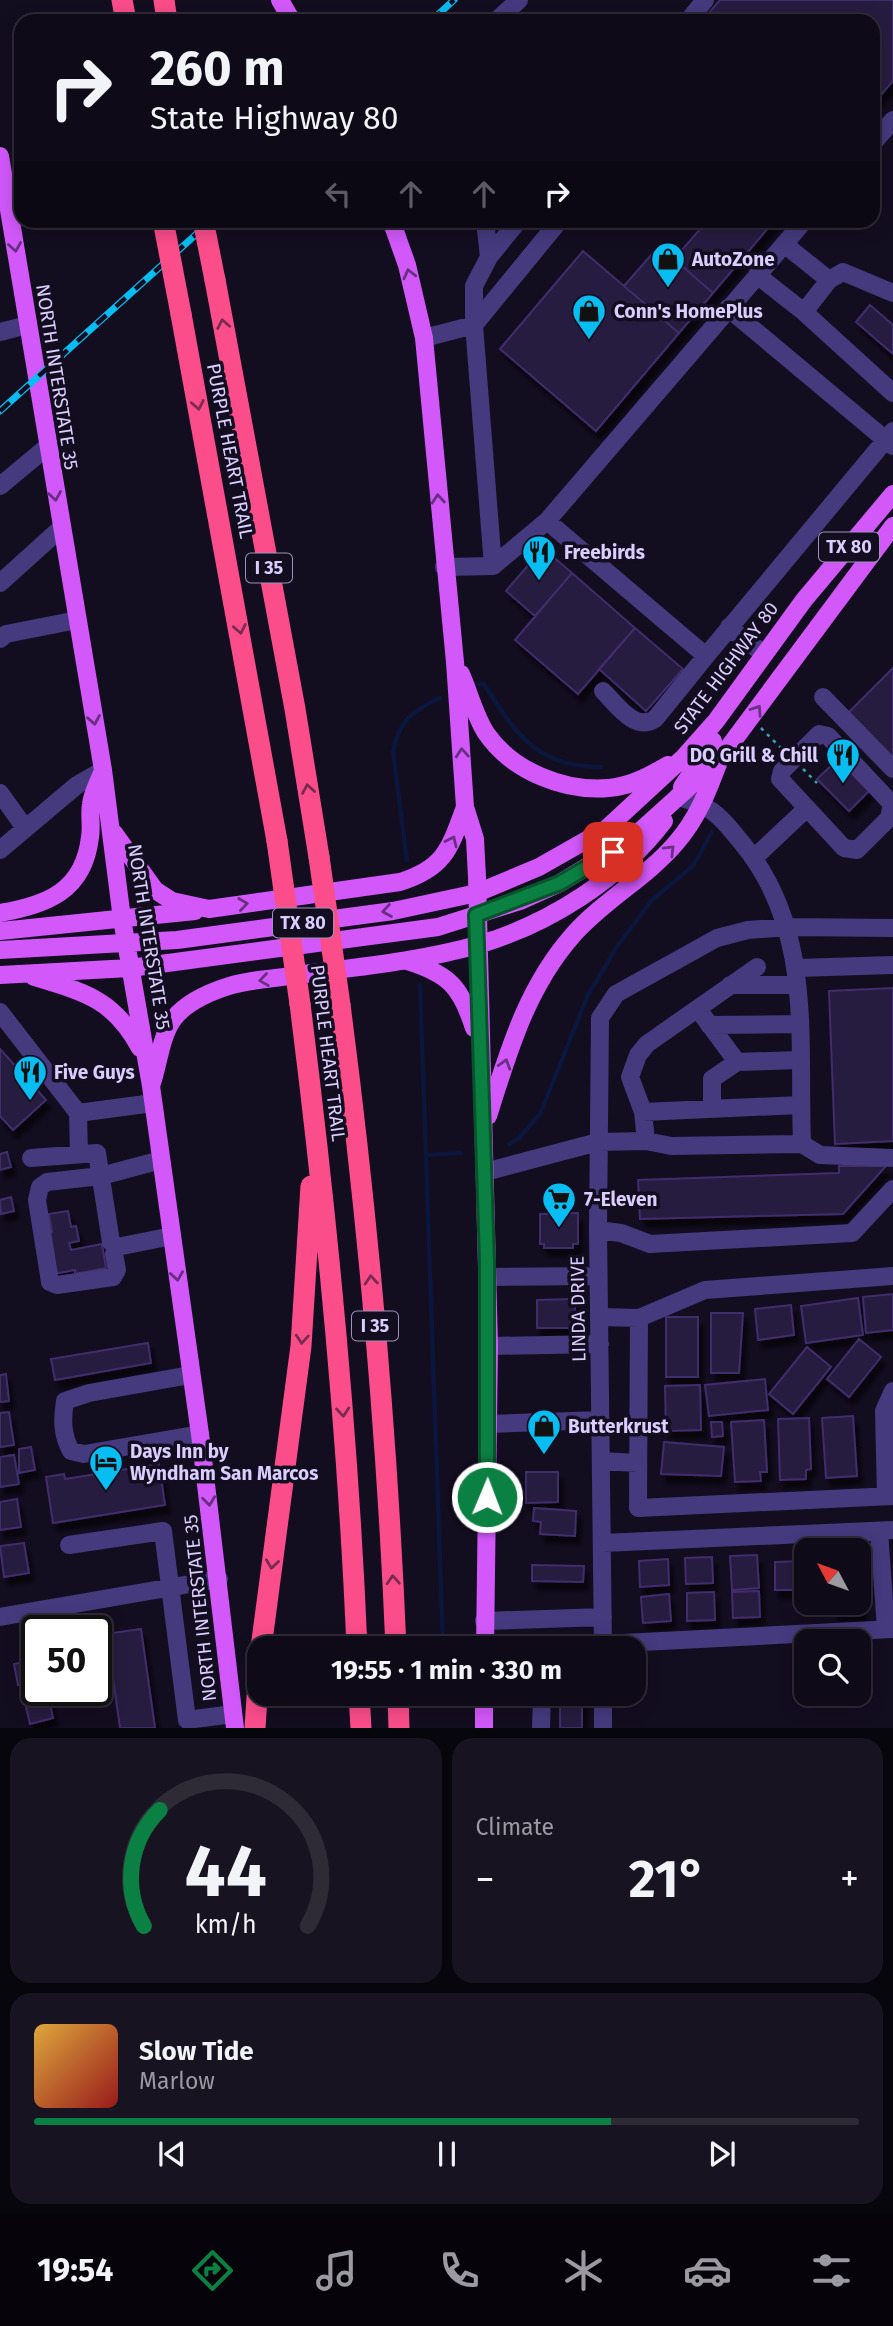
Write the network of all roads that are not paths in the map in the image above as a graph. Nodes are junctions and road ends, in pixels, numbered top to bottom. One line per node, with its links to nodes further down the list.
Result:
1 (519, 0): 3 (street)
2 (705, 0): 4 (street)
3 (504, 14)
4 (694, 14)
5 (893, 120): 6 (street)
6 (880, 135)
7 (0, 156): 23 (main road, NORTH INTERSTATE 35, one-way to 23)
8 (165, 228): 93 (highway, PURPLE HEART TRAIL / I 35, one-way to 93, bridge)
9 (205, 228): 134 (highway, PURPLE HEART TRAIL / I 35, one-way to 9, bridge)
10 (394, 228): 26 (main road, one-way to 10)
11 (486, 228): 16 (street)
12 (513, 228): 16 (street)
13 (553, 228): 24 (street)
14 (798, 228): 15 (street)
15 (784, 244): 17 (street); 18 (street)
16 (489, 257): 24 (street)
17 (757, 275): 20 (street); 22 (street)
18 (829, 280): 19 (street); 22 (street)
19 (888, 290): 21 (street)
20 (728, 309): 28 (street); 32 (street)
21 (893, 310)
22 (804, 312): 27 (street)
23 (27, 325): 25 (street); 29 (main road, NORTH INTERSTATE 35)
24 (474, 325): 26 (street); 35 (street)
25 (0, 332)
26 (424, 338): 36 (main road, one-way to 26)
27 (893, 393)
28 (890, 438): 40 (street)
29 (47, 447): 30 (street); 34 (main road, NORTH INTERSTATE 35, one-way to 34)
30 (0, 486)
31 (893, 494): 38 (main road, STATE HIGHWAY 80 / TX 80)
32 (547, 521): 35 (street); 43 (street)
33 (893, 526): 48 (main road, TX 80, one-way to 33)
34 (60, 529): 37 (street); 39 (main road, NORTH INTERSTATE 35)
35 (493, 566): 36 (street)
36 (444, 567): 44 (main road)
37 (0, 583)
38 (804, 600): 42 (main road, STATE HIGHWAY 80 / TX 80); 52 (main road)
39 (77, 620): 41 (street); 50 (main road, NORTH INTERSTATE 35, one-way to 50)
40 (729, 627): 42 (street); 43 (street)
41 (0, 639)
42 (764, 654): 47 (main road, STATE HIGHWAY 80 / TX 80)
43 (706, 656): 45 (street)
44 (455, 662): 47 (main road); 54 (main road, one-way to 44)
45 (603, 691)
46 (823, 697): 49 (street)
47 (684, 757): 61 (main road, STATE HIGHWAY 80 / TX 80)
48 (719, 760): 52 (main road, TX 80); 53 (main road)
49 (893, 768)
50 (103, 770): 57 (street); 58 (main road, NORTH INTERSTATE 35); 63 (main road)
51 (0, 793): 57 (street)
52 (678, 796): 53 (street); 64 (main road, TX 80); 70 (main road)
53 (702, 805): 60 (street); 94 (main road, one-way to 53)
54 (465, 807): 61 (main road); 62 (main road, one-way to 54)
55 (806, 809): 56 (street); 56 (street); 60 (street)
56 (888, 827)
57 (25, 828): 59 (street)
58 (112, 831): 62 (main road); 65 (main road, NORTH INTERSTATE 35)
59 (0, 850)
60 (754, 858): 66 (street)
61 (477, 893): 64 (main road); 69 (main road, STATE HIGHWAY 80 / TX 80, one-way to 69)
62 (209, 909): 65 (main road)
63 (0, 913)
64 (476, 915): 70 (main road); 75 (main road, TX 80)
65 (122, 919): 68 (main road); 69 (main road, NORTH INTERSTATE 35)
66 (789, 927): 67 (street, LINDA DRIVE); 78 (street); 96 (street, LINDA DRIVE)
67 (893, 928)
68 (0, 931)
69 (126, 943): 71 (main road, TX 80); 75 (main road, NORTH INTERSTATE 35)
70 (478, 944): 72 (main road); 84 (main road)
71 (0, 950)
72 (404, 960): 84 (main road); 88 (main road, one-way to 88)
73 (893, 965): 78 (street)
74 (757, 967): 79 (street)
75 (130, 968): 76 (main road, TX 80); 87 (main road, NORTH INTERSTATE 35)
76 (21, 974): 77 (main road, TX 80); 87 (main road)
77 (0, 975)
78 (797, 976): 79 (street); 82 (street)
79 (730, 985): 80 (street)
80 (698, 1009): 83 (street); 91 (street)
81 (0, 1013): 92 (street)
82 (798, 1024): 83 (street); 85 (street)
83 (709, 1025): 86 (street)
84 (481, 1048): 94 (main road)
85 (799, 1060): 86 (street); 89 (street)
86 (737, 1062): 90 (street)
87 (147, 1063): 88 (main road, NORTH INTERSTATE 35)
88 (152, 1094): 92 (street); 101 (main road, NORTH INTERSTATE 35)
89 (800, 1105): 90 (street); 97 (street)
90 (712, 1109): 91 (street)
91 (643, 1112): 95 (street)
92 (78, 1113): 98 (street)
93 (315, 1124): 132 (highway, one-way to 132); 133 (highway, PURPLE HEART TRAIL / I 35, one-way to 133)
94 (484, 1129): 102 (main road)
95 (646, 1141): 96 (street); 97 (street)
96 (598, 1142): 102 (street); 105 (street, LINDA DRIVE)
97 (802, 1144): 100 (street)
98 (79, 1154): 99 (street); 103 (street)
99 (30, 1158)
100 (893, 1158)
101 (161, 1160): 103 (street); 106 (main road, NORTH INTERSTATE 35)
102 (485, 1172): 110 (main road)
103 (101, 1176): 107 (street); 107 (street)
104 (893, 1189): 105 (street)
105 (598, 1230): 108 (street, LINDA DRIVE)
106 (172, 1236): 107 (street); 115 (main road, NORTH INTERSTATE 35, one-way to 115)
107 (117, 1247)
108 (598, 1276): 110 (street); 111 (street, LINDA DRIVE)
109 (893, 1276): 112 (street)
110 (488, 1277): 114 (main road)
111 (599, 1317): 112 (street); 113 (street, LINDA DRIVE)
112 (639, 1318): 121 (street)
113 (600, 1344): 114 (street); 117 (street, LINDA DRIVE)
114 (489, 1346): 118 (main road)
115 (190, 1375): 119 (main road, NORTH INTERSTATE 35); 119 (street)
116 (893, 1391): 122 (street)
117 (601, 1420): 118 (street); 120 (street, LINDA DRIVE)
118 (488, 1424): 130 (main road)
119 (200, 1434): 126 (main road, NORTH INTERSTATE 35, one-way to 126)
120 (601, 1461): 121 (street); 124 (street, LINDA DRIVE)
121 (638, 1462): 122 (street)
122 (890, 1496)
123 (886, 1531): 124 (street); 131 (street)
124 (603, 1543): 129 (street, LINDA DRIVE)
125 (69, 1545): 127 (street)
126 (219, 1579): 127 (street); 144 (main road, NORTH INTERSTATE 35)
127 (169, 1589): 128 (street); 144 (street)
128 (0, 1617)
129 (603, 1617): 130 (street); 136 (street, LINDA DRIVE)
130 (484, 1622): 135 (main road)
131 (889, 1629): 137 (street)
132 (263, 1636)
133 (356, 1636)
134 (396, 1636)
135 (485, 1636)
136 (603, 1636)
137 (646, 1643)
138 (257, 1706): 145 (highway)
139 (360, 1706): 146 (highway)
140 (399, 1706): 147 (highway)
141 (484, 1706): 148 (main road)
142 (542, 1706): 149 (street)
143 (603, 1706): 150 (street)
144 (234, 1721)
145 (256, 1727)
146 (361, 1727)
147 (400, 1727)
148 (484, 1727)
149 (541, 1727)
150 (603, 1727)

